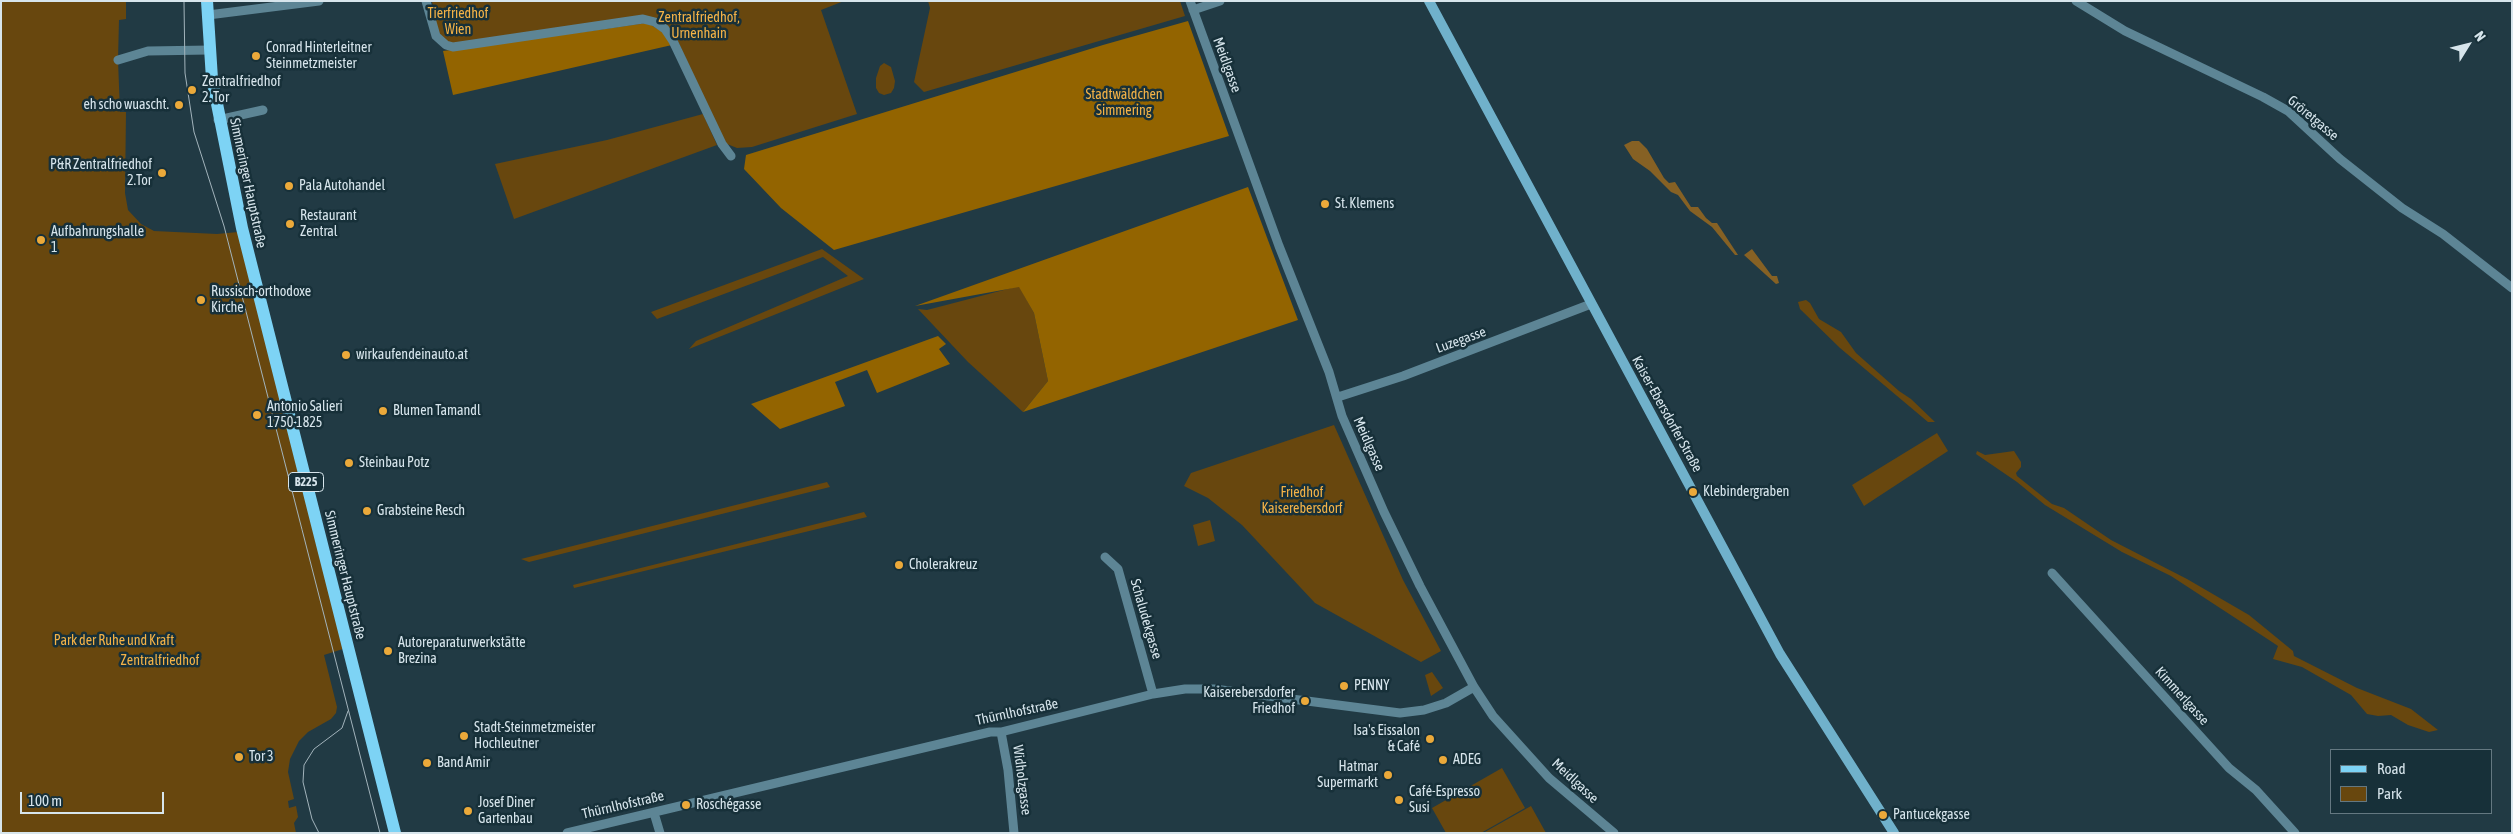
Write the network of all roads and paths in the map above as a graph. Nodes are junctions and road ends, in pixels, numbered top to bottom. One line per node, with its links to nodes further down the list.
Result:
1 (207, 1): 8 (main road, Simmeringer Hauptstraße / B225)
2 (319, 1): 8 (street)
3 (426, 1): 13 (street)
4 (1220, 1): 7 (street)
5 (1429, 1): 15 (main road, Kaiser-Ebersdorfer Straße)
6 (2076, 1): 14 (street, Gröretgasse)
7 (1191, 6): 16 (street, Meidlgasse)
8 (208, 14): 9 (main road, Simmeringer Hauptstraße / B225)
9 (209, 50): 10 (street); 12 (main road, Simmeringer Hauptstraße / B225)
10 (118, 60)
11 (263, 110): 12 (street)
12 (218, 120): 23 (main road, Simmeringer Hauptstraße / B225)
13 (731, 156)
14 (2512, 288)
15 (1591, 304): 16 (street, Luzegasse); 28 (main road, Kaiser-Ebersdorfer Straße)
16 (1338, 397): 19 (street, Meidlgasse)
17 (1105, 557): 20 (street, Schaludekgasse)
18 (2052, 573): 29 (street, Kimmerlgasse)
19 (1474, 688): 20 (street, Thürnlhofstraße); 27 (street, Meidlgasse)
20 (1153, 694): 21 (street, Thürnlhofstraße)
21 (1001, 732): 22 (street, Thürnlhofstraße); 26 (street, Widholzgasse)
22 (654, 813): 24 (street, Thürnlhofstraße); 25 (street)
23 (395, 833)
24 (567, 833)
25 (660, 833)
26 (1014, 833)
27 (1614, 833)
28 (1894, 833)
29 (2295, 833)

